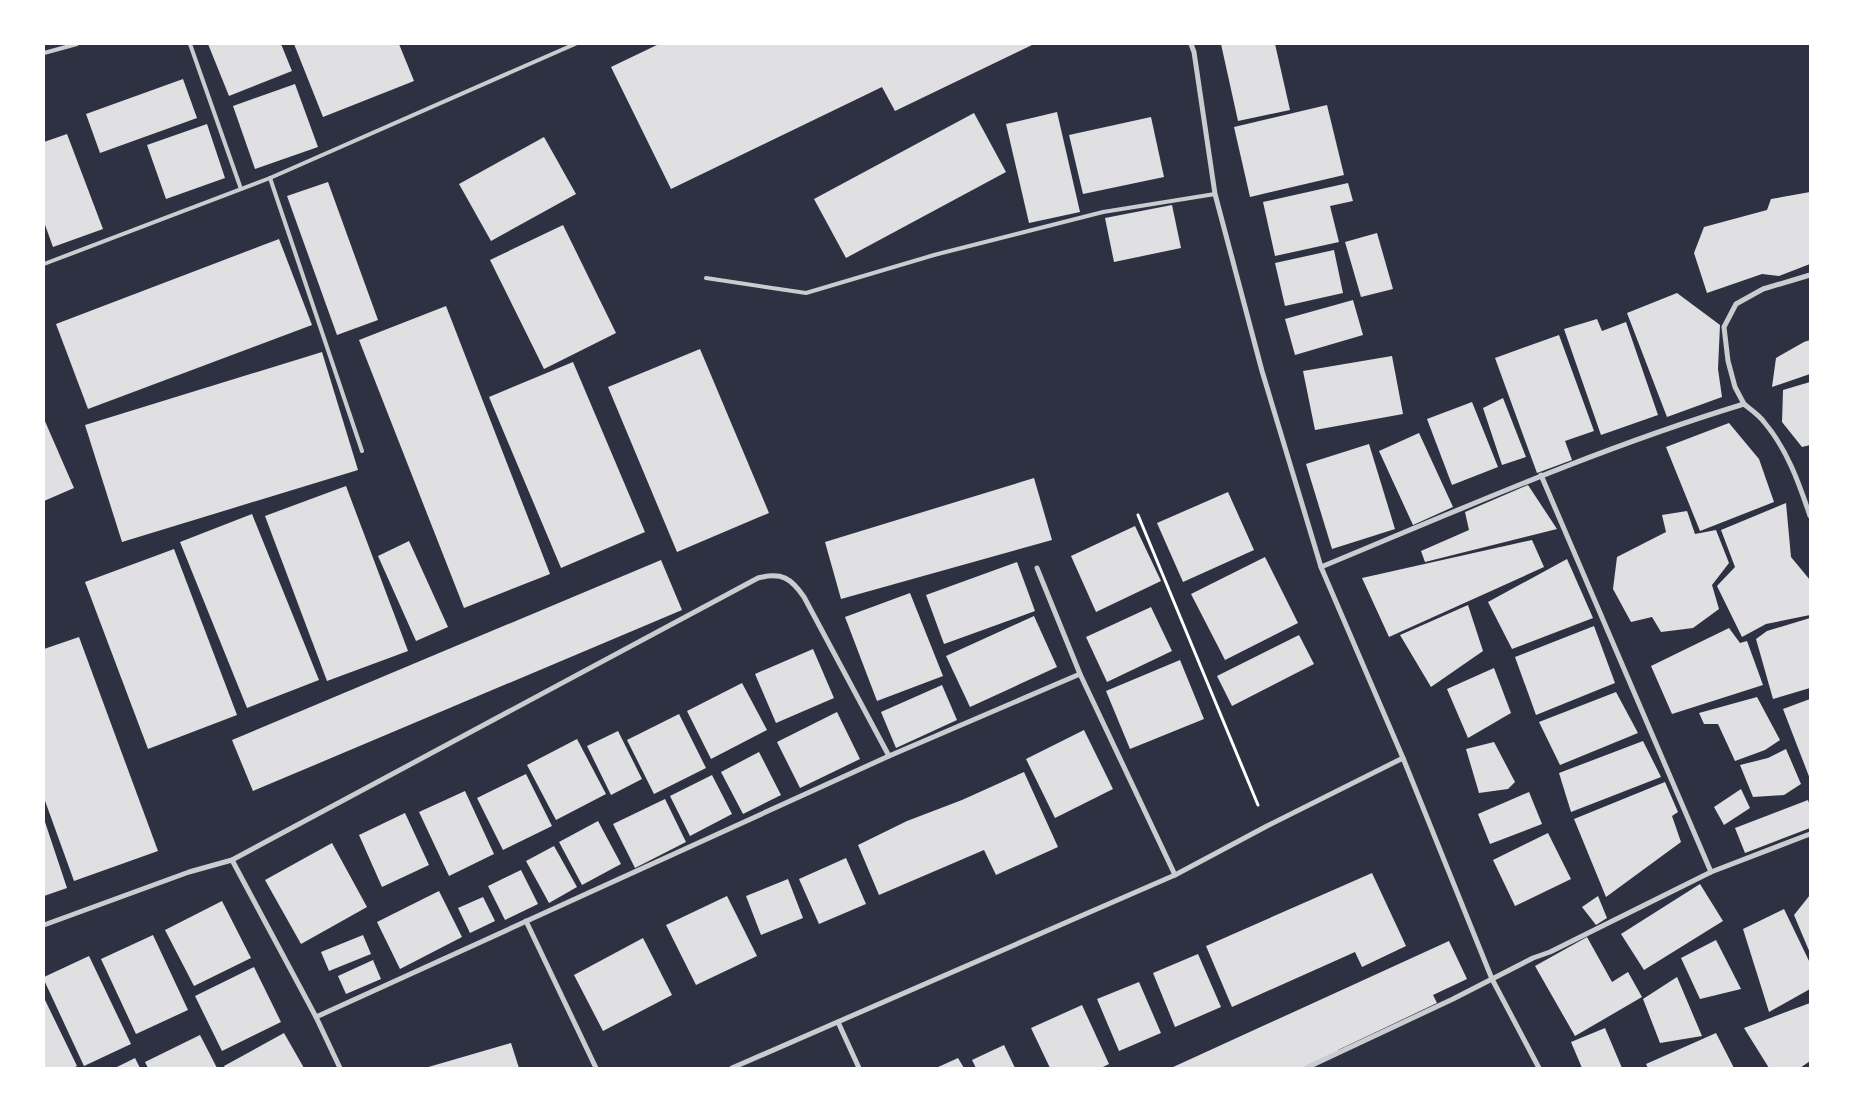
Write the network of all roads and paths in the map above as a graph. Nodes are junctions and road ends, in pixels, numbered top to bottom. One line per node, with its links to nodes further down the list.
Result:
1 (77, 44): 5 (lane)
2 (190, 44): 7 (lane)
3 (575, 44): 6 (lane)
4 (1191, 44): 8 (street)
5 (44, 52)
6 (270, 178): 7 (lane); 13 (lane)
7 (241, 189): 9 (lane)
8 (1215, 194): 11 (lane); 17 (street)
9 (44, 264)
10 (1810, 275): 12 (street)
11 (706, 278)
12 (1744, 404): 14 (street); 16 (street)
13 (362, 451)
14 (1541, 475): 17 (street); 25 (street)
15 (1138, 515): 22 (path)
16 (1810, 516)
17 (1321, 567): 21 (street)
18 (1037, 568): 19 (street)
19 (1080, 674): 20 (street); 26 (street)
20 (889, 756): 24 (street); 27 (street)
21 (1403, 758): 22 (street); 29 (street)
22 (1267, 826): 26 (street)
23 (1810, 834): 25 (street)
24 (232, 860): 28 (street); 30 (street)
25 (1710, 872): 29 (street)
26 (1175, 875): 31 (street)
27 (526, 922): 30 (street); 33 (street)
28 (44, 925)
29 (1492, 979): 36 (street); 37 (street)
30 (316, 1017): 32 (street)
31 (838, 1022): 34 (street); 35 (street)
32 (340, 1068)
33 (596, 1068)
34 (732, 1068)
35 (859, 1068)
36 (1306, 1068)
37 (1539, 1068)

